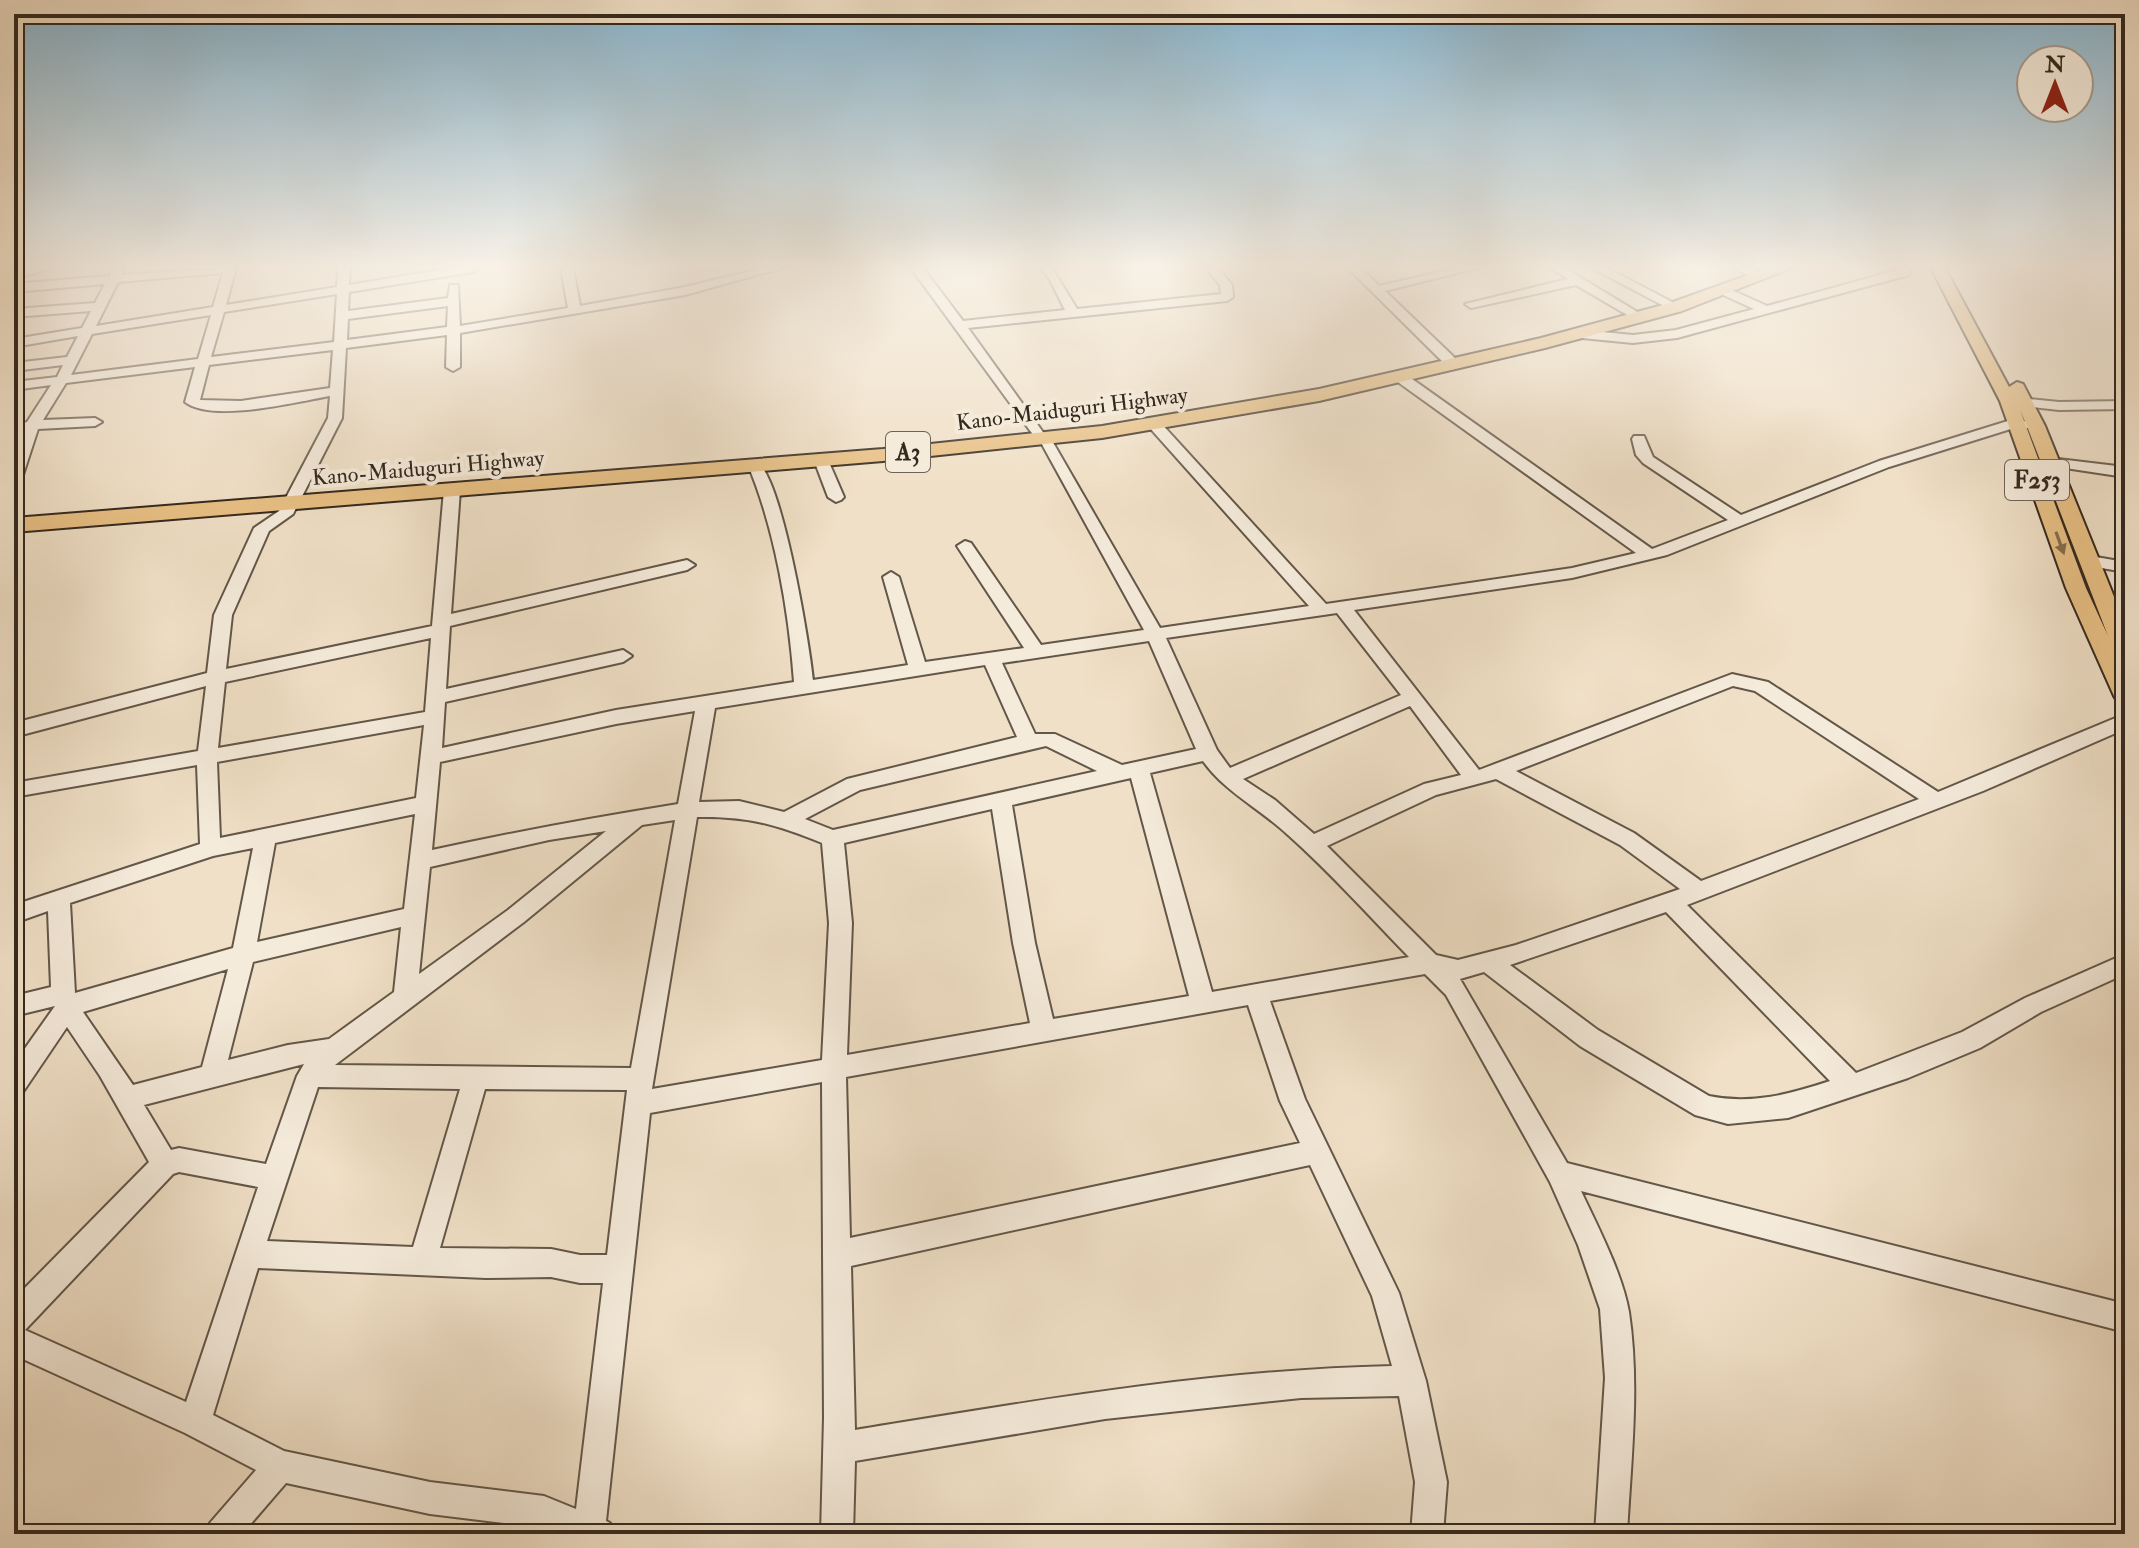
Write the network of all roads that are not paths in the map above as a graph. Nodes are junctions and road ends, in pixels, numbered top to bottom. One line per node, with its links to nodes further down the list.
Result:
1 (81, 340): 13 (street)
2 (211, 340): 15 (street)
3 (340, 340): 12 (street)
4 (379, 340): 12 (street)
5 (454, 340): 17 (street)
6 (970, 340): 30 (street)
7 (1428, 340): 14 (street)
8 (1531, 340): 14 (highway, Kano-Maiduguri Highway / A3)
9 (1553, 340): 14 (highway, Kano-Maiduguri Highway / A3)
10 (1981, 340): 22 (main road, F253)
11 (1985, 340): 22 (main road, F253)
12 (340, 345): 15 (street); 21 (street)
13 (72, 360): 16 (street); 19 (street)
14 (1450, 362): 18 (highway, Kano-Maiduguri Highway / A3); 30 (highway, Kano-Maiduguri Highway / A3)
15 (204, 365): 19 (street); 21 (street)
16 (14, 367)
17 (453, 367)
18 (1400, 377): 26 (highway, Kano-Maiduguri Highway / A3); 44 (street)
19 (63, 378): 20 (street); 28 (street)
20 (14, 386)
21 (337, 391): 39 (street)
22 (2017, 402): 23 (street); 25 (main road, F253); 27 (main road, F253)
23 (2125, 405)
24 (95, 422): 28 (street)
25 (2016, 423): 27 (street); 41 (street); 60 (main road, F253, one-way to 60)
26 (1154, 424): 30 (highway, Kano-Maiduguri Highway / A3); 50 (street)
27 (2036, 426): 33 (main road, F253)
28 (31, 428): 29 (street); 36 (street)
29 (14, 429)
30 (1042, 436): 32 (highway, Kano-Maiduguri Highway / A3); 39 (highway, Kano-Maiduguri Highway / A3); 52 (street)
31 (1639, 439): 41 (street)
32 (821, 460): 34 (highway, Kano-Maiduguri Highway / A3); 38 (street)
33 (2050, 462): 35 (street); 45 (main road, F253)
34 (755, 465): 37 (highway, Kano-Maiduguri Highway / A3); 59 (street)
35 (2125, 472)
36 (14, 478)
37 (452, 490): 39 (highway, Kano-Maiduguri Highway / A3); 51 (street)
38 (836, 497)
39 (292, 499): 40 (highway, Kano-Maiduguri Highway / A3); 42 (highway, Kano-Maiduguri Highway / A3); 58 (street)
40 (14, 519)
41 (1741, 522): 44 (street)
42 (14, 525)
43 (965, 546): 54 (street)
44 (1649, 555): 49 (street)
45 (2090, 561): 47 (street); 53 (main road, F253)
46 (687, 565): 51 (street)
47 (2125, 567)
48 (891, 577): 57 (street)
49 (1342, 607): 50 (street); 61 (street)
50 (1322, 610): 52 (street)
51 (442, 626): 58 (street); 63 (street)
52 (1155, 634): 54 (street); 67 (street)
53 (2125, 651)
54 (1036, 652): 56 (street)
55 (623, 656): 63 (street)
56 (991, 658): 57 (street); 66 (street)
57 (918, 669): 59 (street)
58 (215, 677): 65 (street); 68 (street)
59 (804, 687): 62 (street)
60 (2125, 696)
61 (1413, 697): 72 (street); 73 (street)
62 (706, 703): 69 (street); 78 (street)
63 (434, 708): 68 (street); 69 (street)
64 (2125, 721): 75 (street)
65 (14, 730)
66 (1029, 741): 71 (street); 80 (street)
67 (1208, 753): 71 (street); 72 (street)
68 (207, 755): 74 (street); 84 (street)
69 (431, 757): 77 (street)
70 (1497, 770): 73 (street); 75 (street); 86 (street)
71 (1130, 772): 76 (street); 98 (street)
72 (1226, 778): 83 (street)
73 (1475, 779): 83 (street)
74 (14, 790)
75 (1935, 800): 86 (street)
76 (1001, 802): 82 (street); 100 (street)
77 (426, 804): 81 (street); 85 (street)
78 (688, 810): 79 (street); 80 (street); 108 (street)
79 (640, 815): 85 (street); 96 (street)
80 (786, 820): 82 (street)
81 (265, 838): 84 (street); 91 (street)
82 (832, 838): 102 (street)
83 (1312, 844): 93 (street)
84 (212, 848): 87 (street)
85 (420, 861): 90 (street)
86 (1699, 891): 88 (street)
87 (59, 898): 89 (street); 97 (street)
88 (1670, 902): 92 (street); 107 (street)
89 (14, 914)
90 (415, 915): 91 (street); 96 (street)
91 (243, 955): 97 (street); 103 (street)
92 (1488, 962): 93 (street); 107 (street)
93 (1431, 963): 95 (street); 112 (street)
94 (2125, 964): 107 (street)
95 (1256, 995): 98 (street); 110 (street)
96 (405, 998): 101 (street)
97 (65, 1001): 99 (street); 106 (street); 109 (street)
98 (1203, 1003): 100 (street)
99 (14, 1006)
100 (1044, 1031): 102 (street)
101 (334, 1049): 103 (street); 104 (street)
102 (834, 1068): 108 (street); 115 (street)
103 (212, 1076): 109 (street)
104 (309, 1076): 105 (street); 113 (street)
105 (476, 1078): 108 (street); 116 (street)
106 (14, 1084)
107 (1850, 1084)
108 (640, 1091): 117 (street)
109 (127, 1098): 111 (street)
110 (1316, 1152): 115 (street); 121 (street)
111 (165, 1164): 113 (street); 119 (street)
112 (1559, 1173): 118 (street); 129 (street)
113 (275, 1178): 114 (street)
114 (250, 1254): 116 (street); 122 (street)
115 (837, 1255): 123 (street)
116 (422, 1262): 117 (street)
117 (619, 1269): 125 (street)
118 (2125, 1318)
119 (14, 1320)
120 (14, 1340): 122 (street)
121 (1411, 1381): 123 (street); 128 (street)
122 (196, 1422): 124 (street)
123 (841, 1448): 127 (street)
124 (280, 1466): 125 (street); 126 (street)
125 (594, 1532)
126 (221, 1534)
127 (837, 1534)
128 (1427, 1534)
129 (1611, 1534)

